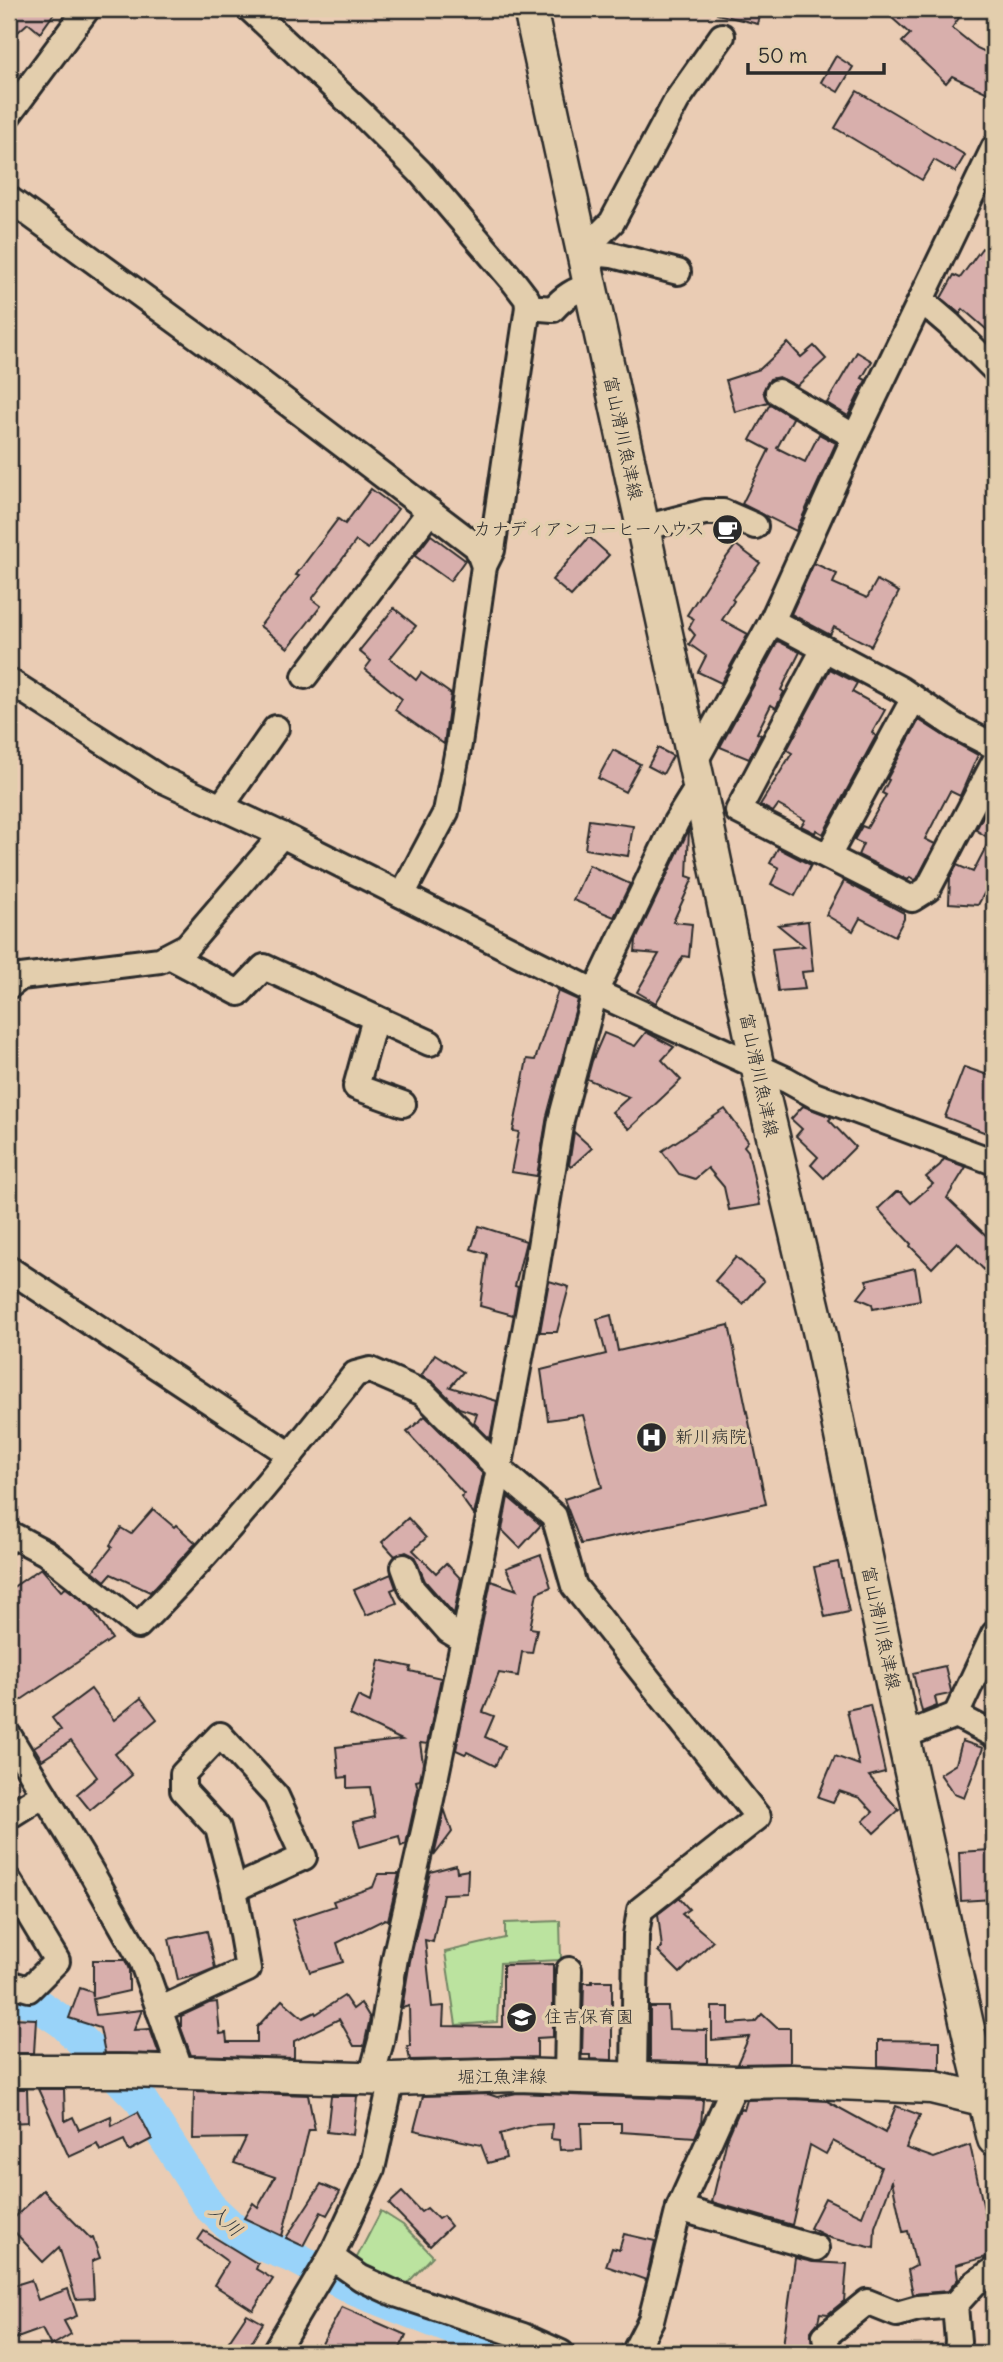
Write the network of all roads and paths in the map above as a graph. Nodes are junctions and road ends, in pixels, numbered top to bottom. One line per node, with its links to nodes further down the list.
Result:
1 (88, 9): 5 (street)
2 (250, 9): 12 (street)
3 (530, 9): 8 (main road, 富山滑川魚津線)
4 (722, 36): 8 (street)
5 (9, 114)
6 (993, 152): 11 (street)
7 (9, 199): 16 (street)
8 (582, 252): 9 (street); 10 (main road, 富山滑川魚津線)
9 (678, 272)
10 (590, 286): 12 (street); 18 (main road, 富山滑川魚津線)
11 (921, 300): 13 (street); 15 (street)
12 (528, 307): 19 (street)
13 (994, 369)
14 (778, 392): 15 (street)
15 (855, 437): 20 (street)
16 (430, 511): 19 (street); 22 (street)
17 (755, 526): 18 (street)
18 (643, 528): 28 (main road, 富山滑川魚津線)
19 (484, 566): 32 (street)
20 (772, 621): 21 (street); 28 (street)
21 (824, 649): 24 (street); 31 (street)
22 (306, 676)
23 (9, 681): 29 (street)
24 (914, 698): 26 (street); 31 (street)
25 (276, 728): 29 (street)
26 (994, 746)
27 (994, 763): 31 (street)
28 (696, 774): 35 (street); 38 (main road, 富山滑川魚津線)
29 (221, 807): 30 (street)
30 (282, 835): 32 (street); 33 (street)
31 (828, 856)
32 (402, 895): 35 (street)
33 (169, 956): 34 (street); 36 (street)
34 (9, 986)
35 (595, 992): 38 (street); 43 (street)
36 (375, 1018): 37 (street); 39 (street)
37 (430, 1043)
38 (757, 1066): 40 (street); 50 (main road, 富山滑川魚津線)
39 (403, 1104)
40 (994, 1162)
41 (9, 1269): 42 (street)
42 (292, 1455): 43 (street); 44 (street)
43 (499, 1469): 47 (street); 62 (street)
44 (9, 1540)
45 (404, 1567): 47 (street)
46 (994, 1634): 48 (street)
47 (464, 1640): 63 (street)
48 (956, 1715): 49 (street); 50 (street)
49 (994, 1735)
50 (903, 1736): 65 (main road, 富山滑川魚津線)
51 (9, 1737): 52 (street)
52 (44, 1794): 53 (street); 58 (street)
53 (9, 1816)
54 (9, 1881): 57 (street)
55 (234, 1889): 55 (street); 58 (street)
56 (569, 1970): 61 (street)
57 (9, 1983)
58 (159, 2010): 60 (street)
59 (9, 2071): 60 (main road, 堀江魚津線)
60 (182, 2074): 63 (main road, 堀江魚津線)
61 (567, 2077): 62 (main road, 堀江魚津線); 63 (main road, 堀江魚津線)
62 (634, 2078): 64 (main road, 堀江魚津線)
63 (382, 2079): 69 (street)
64 (736, 2082): 65 (main road, 堀江魚津線); 67 (street)
65 (990, 2101): 66 (main road, 富山滑川魚津線)
66 (994, 2139)
67 (679, 2208): 68 (street); 74 (street)
68 (816, 2248)
69 (331, 2257): 72 (street); 73 (street)
70 (994, 2270): 71 (street)
71 (955, 2305): 75 (street); 76 (street)
72 (274, 2353)
73 (561, 2353)
74 (634, 2353)
75 (828, 2353)
76 (957, 2353)

